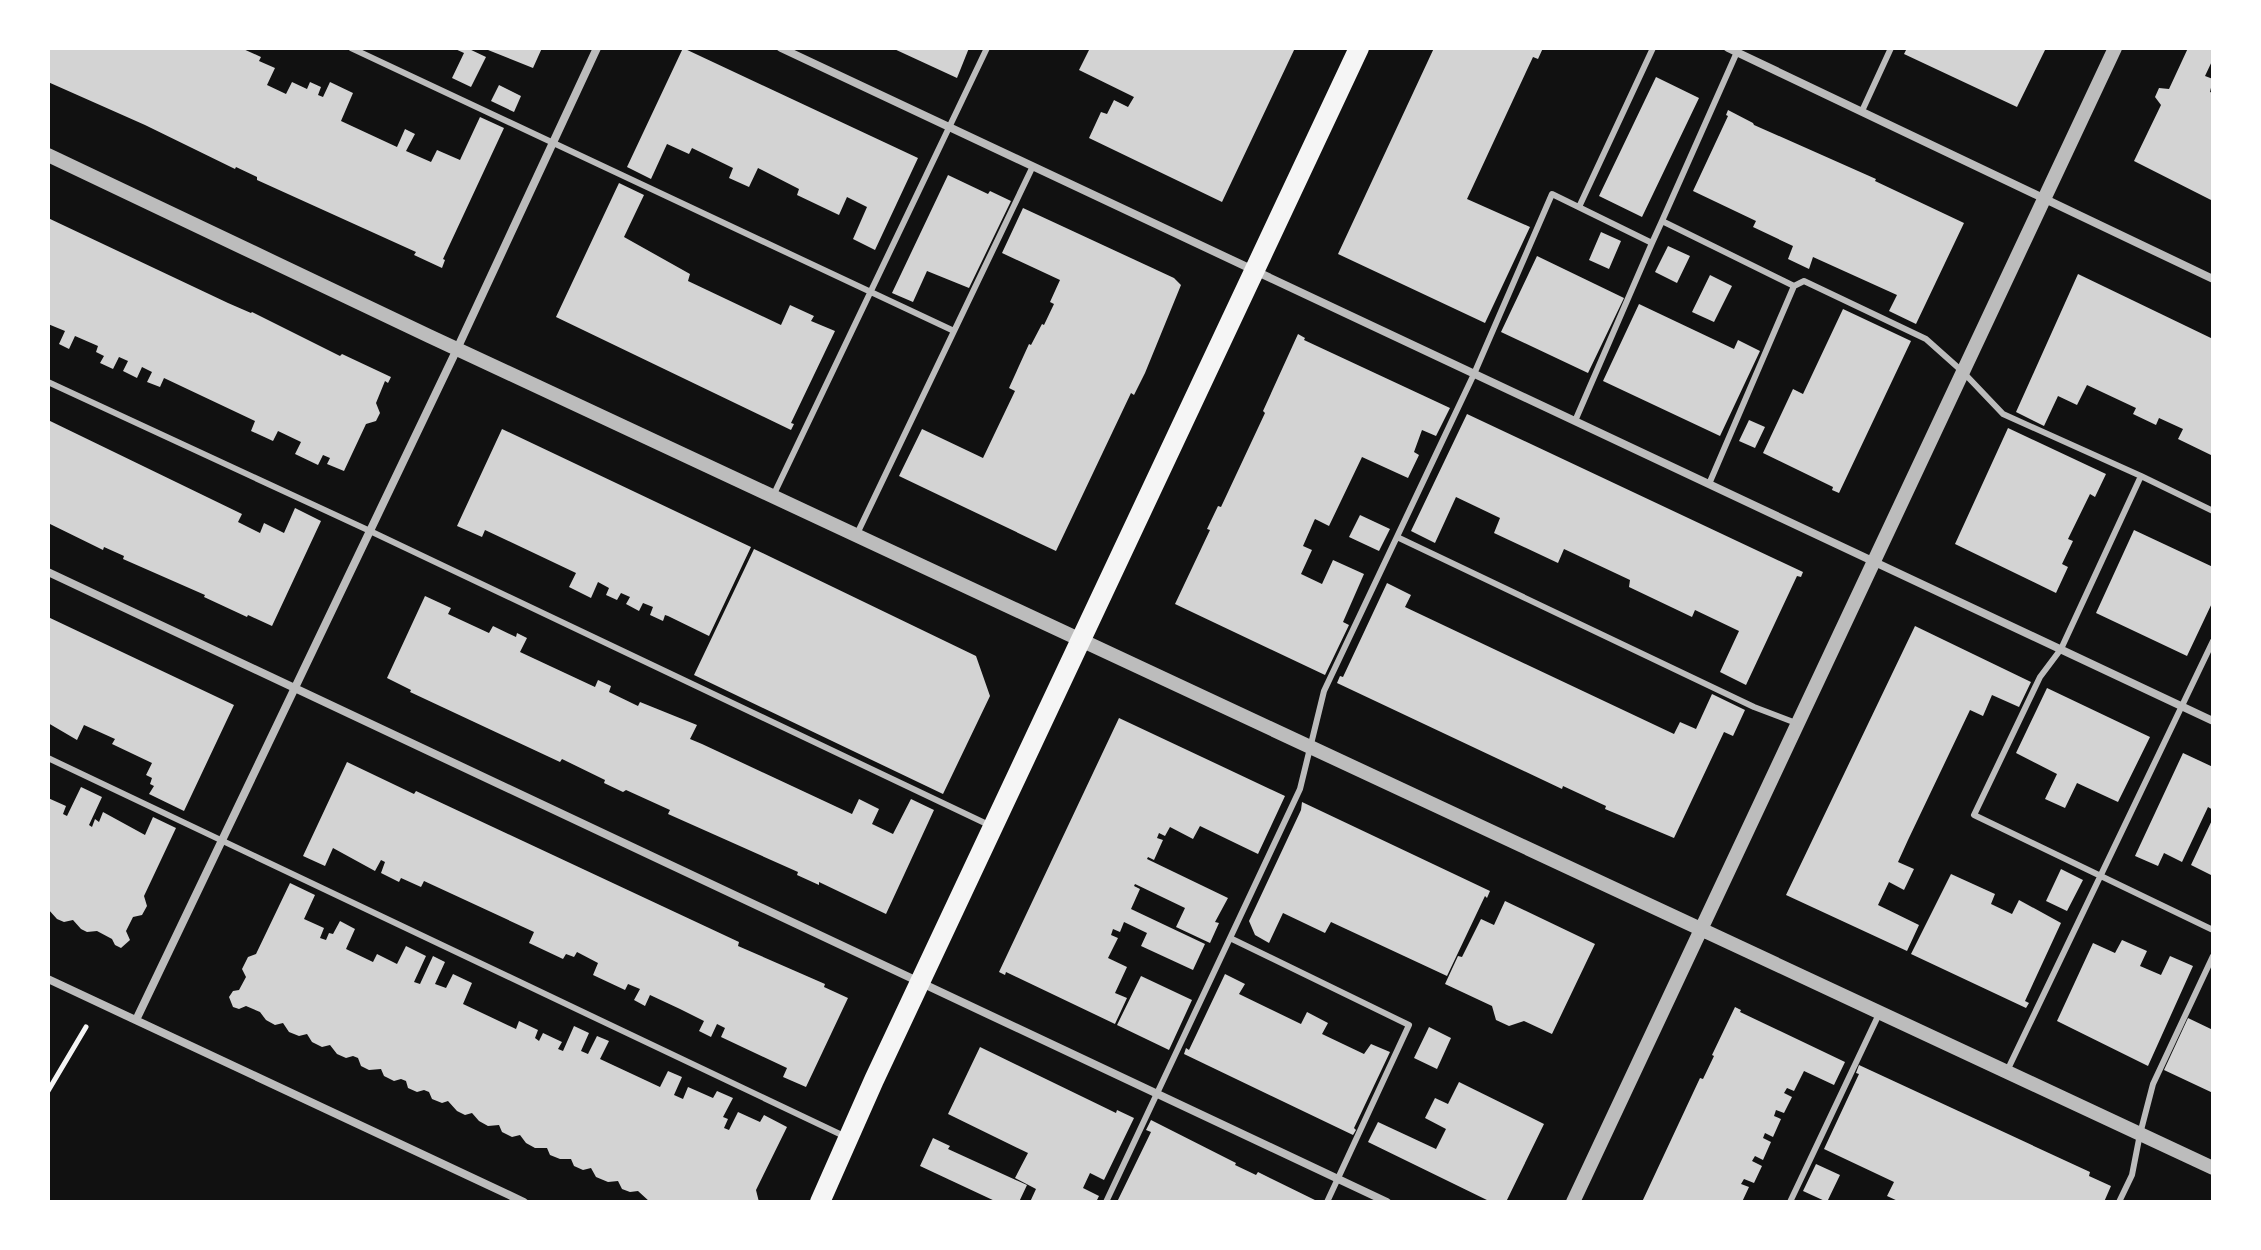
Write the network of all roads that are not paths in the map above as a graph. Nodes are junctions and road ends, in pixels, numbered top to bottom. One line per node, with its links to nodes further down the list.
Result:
1 (351, 48): 12 (lane)
2 (597, 48): 12 (street)
3 (781, 48): 11 (street)
4 (987, 48): 11 (lane)
5 (1359, 48): 19 (main road)
6 (1653, 48): 16 (lane)
7 (1891, 48): 10 (lane)
8 (2115, 48): 15 (street)
9 (1733, 50): 10 (street); 17 (lane)
10 (1862, 111): 15 (street)
11 (950, 127): 14 (street); 22 (lane)
12 (553, 143): 22 (lane); 24 (street)
13 (48, 155): 24 (street)
14 (1033, 166): 19 (street); 23 (lane)
15 (2044, 198): 20 (street); 25 (street)
16 (1579, 207): 18 (lane); 26 (lane)
17 (1662, 221): 18 (lane); 21 (lane)
18 (1652, 243): 28 (lane)
19 (1254, 270): 26 (street); 38 (main road)
20 (2213, 279)
21 (1794, 286): 25 (lane); 30 (lane)
22 (871, 291): 23 (lane); 31 (lane)
23 (954, 331): 34 (lane)
24 (457, 349): 31 (street); 33 (street)
25 (1963, 372): 29 (lane); 36 (street)
26 (1474, 374): 28 (street); 35 (lane)
27 (48, 382): 33 (lane)
28 (1575, 421): 30 (street)
29 (2141, 476): 32 (lane); 40 (lane)
30 (1709, 484): 36 (street)
31 (773, 496): 34 (street)
32 (2213, 511)
33 (370, 531): 41 (street); 47 (lane)
34 (856, 536): 38 (street)
35 (1397, 537): 44 (lane); 45 (lane)
36 (1874, 561): 40 (street); 44 (street)
37 (48, 572): 41 (street)
38 (1081, 640): 45 (street); 47 (main road)
39 (2213, 641): 42 (lane)
40 (2061, 649): 42 (street); 49 (lane)
41 (294, 688): 48 (street); 55 (street)
42 (2183, 706): 43 (street); 49 (lane)
43 (2213, 721)
44 (1797, 724): 50 (street)
45 (1310, 747): 50 (street); 52 (lane)
46 (48, 758): 48 (lane)
47 (993, 827): 55 (main road)
48 (222, 839): 57 (street); 61 (lane)
49 (2101, 876): 51 (lane); 58 (lane)
50 (1701, 929): 56 (street); 70 (street)
51 (2213, 930)
52 (1230, 938): 59 (lane); 63 (lane)
53 (2213, 956): 60 (lane)
54 (48, 979): 57 (street)
55 (920, 982): 59 (street); 61 (main road)
56 (1879, 1013): 58 (street); 64 (lane)
57 (136, 1020): 65 (street)
58 (2007, 1072): 60 (street)
59 (1157, 1093): 63 (street); 67 (lane)
60 (2140, 1134): 62 (street); 72 (lane)
61 (847, 1138): 66 (main road)
62 (2213, 1168)
63 (1337, 1179): 68 (lane); 69 (street)
64 (1791, 1200): 71 (lane)
65 (524, 1202)
66 (820, 1202)
67 (1106, 1202)
68 (1327, 1202)
69 (1387, 1202)
70 (1573, 1202)
71 (1802, 1202)
72 (2119, 1202)

